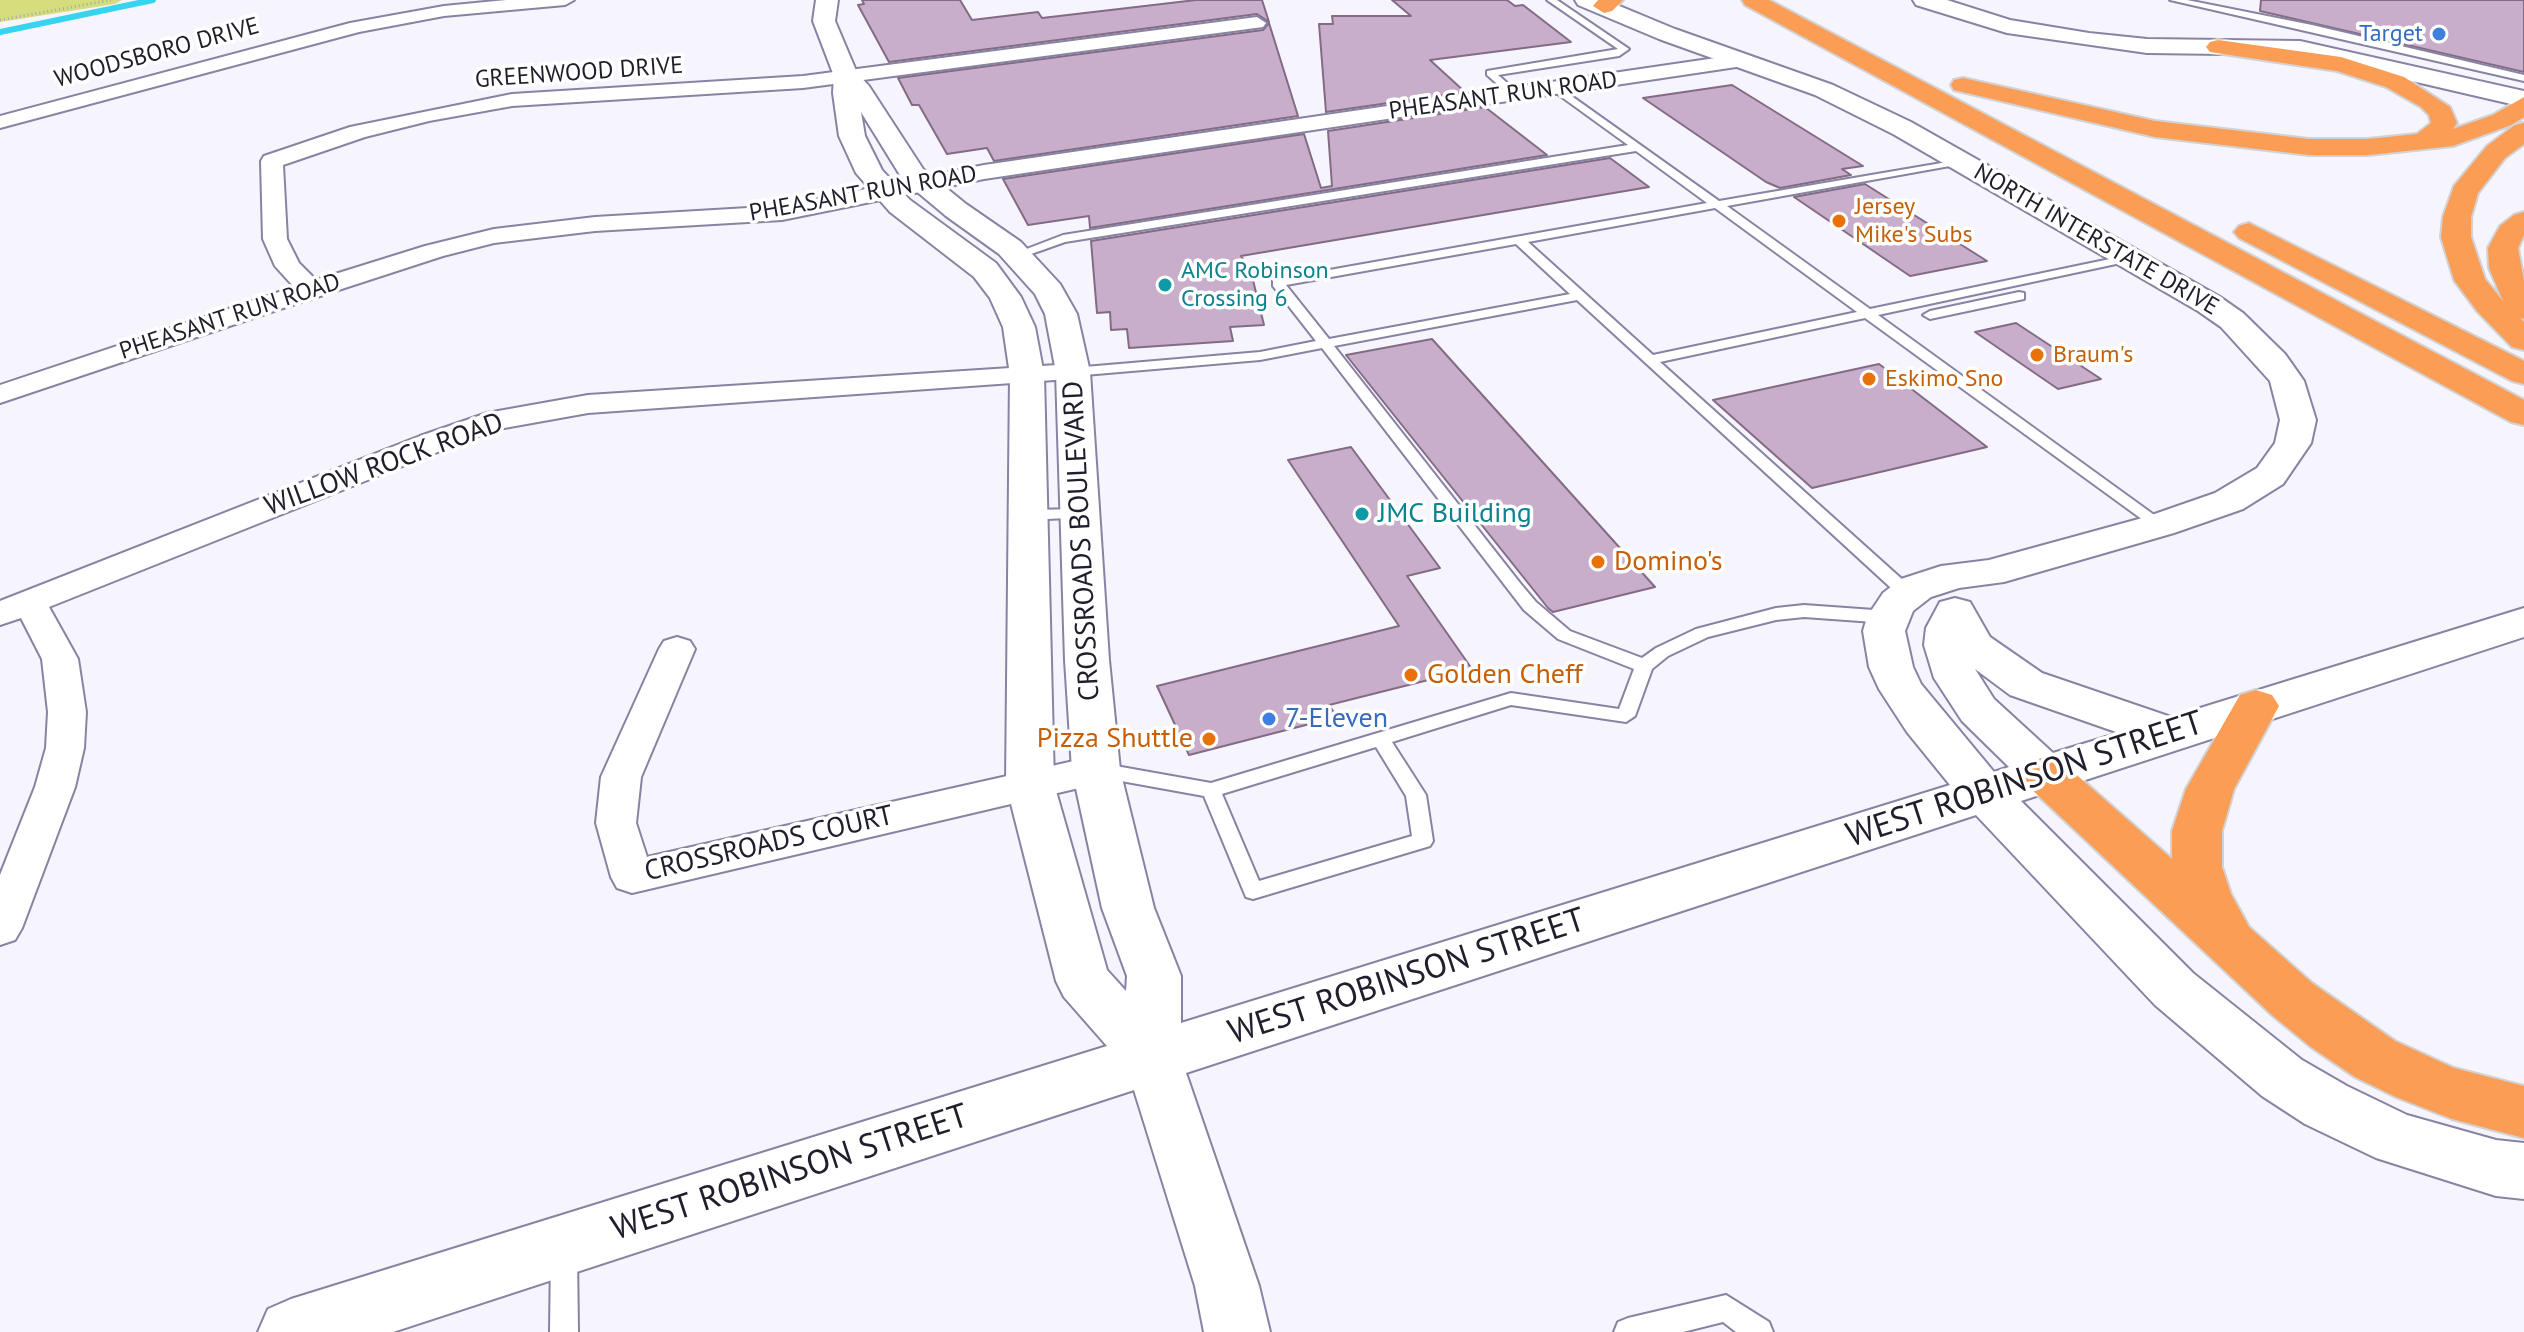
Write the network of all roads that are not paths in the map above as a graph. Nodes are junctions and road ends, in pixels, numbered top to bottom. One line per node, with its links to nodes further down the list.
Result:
1 (565, 0): 18 (street, WOODSBORO DRIVE)
2 (827, 0): 13 (main road, CROSSROADS BOULEVARD)
3 (1551, 0): 16 (lane)
4 (1753, 0): 44 (highway)
5 (1799, 0): 10 (highway)
6 (1924, 0): 11 (main road)
7 (2174, 0): 14 (lane)
8 (1600, 2): 12 (main road, NORTH INTERSTATE DRIVE)
9 (1257, 23): 13 (street)
10 (1881, 43)
11 (2218, 47): 17 (main road); 20 (highway)
12 (1743, 60): 15 (street, PHEASANT RUN ROAD); 22 (main road, NORTH INTERSTATE DRIVE)
13 (846, 76): 24 (main road, CROSSROADS BOULEVARD); 31 (street, GREENWOOD DRIVE)
14 (2524, 78)
15 (1556, 88): 16 (street, PHEASANT RUN ROAD); 21 (lane)
16 (1515, 94): 24 (street, PHEASANT RUN ROAD)
17 (2524, 102): 20 (highway)
18 (0, 122)
19 (2524, 131): 37 (highway)
20 (2420, 143): 23 (highway)
21 (1638, 147): 25 (lane); 29 (lane)
22 (1961, 161): 25 (lane); 30 (main road, NORTH INTERSTATE DRIVE)
23 (2159, 186)
24 (907, 188): 29 (main road, CROSSROADS BOULEVARD); 31 (street, PHEASANT RUN ROAD); 42 (main road, CROSSROADS BOULEVARD)
25 (1715, 203): 28 (lane); 35 (lane)
26 (2524, 221): 34 (highway)
27 (2230, 223): 41 (highway)
28 (1517, 239): 32 (lane); 38 (lane)
29 (1017, 255): 40 (main road, CROSSROADS BOULEVARD)
30 (2130, 257): 35 (lane); 47 (main road, NORTH INTERSTATE DRIVE)
31 (311, 290): 43 (street, PHEASANT RUN ROAD)
32 (1580, 296): 38 (lane); 39 (lane)
33 (2019, 296): 36 (lane)
34 (2524, 309)
35 (1866, 313): 39 (lane); 47 (lane)
36 (1930, 315)
37 (2524, 340)
38 (1324, 345): 40 (lane); 54 (lane)
39 (1649, 360): 49 (lane)
40 (1073, 372): 42 (street, WILLOW ROCK ROAD); 45 (main road, CROSSROADS BOULEVARD)
41 (2524, 374)
42 (1027, 375): 46 (main road, CROSSROADS BOULEVARD); 50 (street, WILLOW ROCK ROAD)
43 (0, 394)
44 (2524, 414)
45 (1082, 514): 46 (lane); 58 (main road, CROSSROADS BOULEVARD)
46 (1027, 515): 60 (main road, CROSSROADS BOULEVARD)
47 (2160, 525): 48 (main road, NORTH INTERSTATE DRIVE)
48 (1990, 573): 49 (main road, NORTH INTERSTATE DRIVE); 51 (main road)
49 (1898, 605): 54 (lane); 62 (main road)
50 (14, 608): 63 (street)
51 (1955, 612): 56 (main road); 59 (main road)
52 (2524, 622): 55 (main road, WEST ROBINSON STREET)
53 (677, 649): 60 (street, CROSSROADS COURT)
54 (1644, 666): 57 (lane)
55 (2256, 706): 56 (main road, WEST ROBINSON STREET); 64 (highway)
56 (2172, 734): 59 (main road, WEST ROBINSON STREET)
57 (1381, 739): 61 (lane); 61 (lane)
58 (1096, 770): 60 (street, CROSSROADS COURT); 61 (lane); 65 (main road, CROSSROADS BOULEVARD)
59 (2045, 774): 62 (main road, WEST ROBINSON STREET); 64 (highway)
60 (1030, 784): 65 (main road, CROSSROADS BOULEVARD)
61 (1211, 790)
62 (1984, 793): 65 (main road, WEST ROBINSON STREET); 67 (main road)
63 (0, 928)
64 (2232, 944): 66 (highway)
65 (1152, 1058): 68 (main road, WEST ROBINSON STREET); 71 (main road)
66 (2524, 1112)
67 (2524, 1171)
68 (564, 1245): 69 (main road, WEST ROBINSON STREET); 70 (lane)
69 (291, 1332)
70 (564, 1332)
71 (1237, 1332)
72 (1628, 1332): 73 (lane)
73 (1759, 1332)

